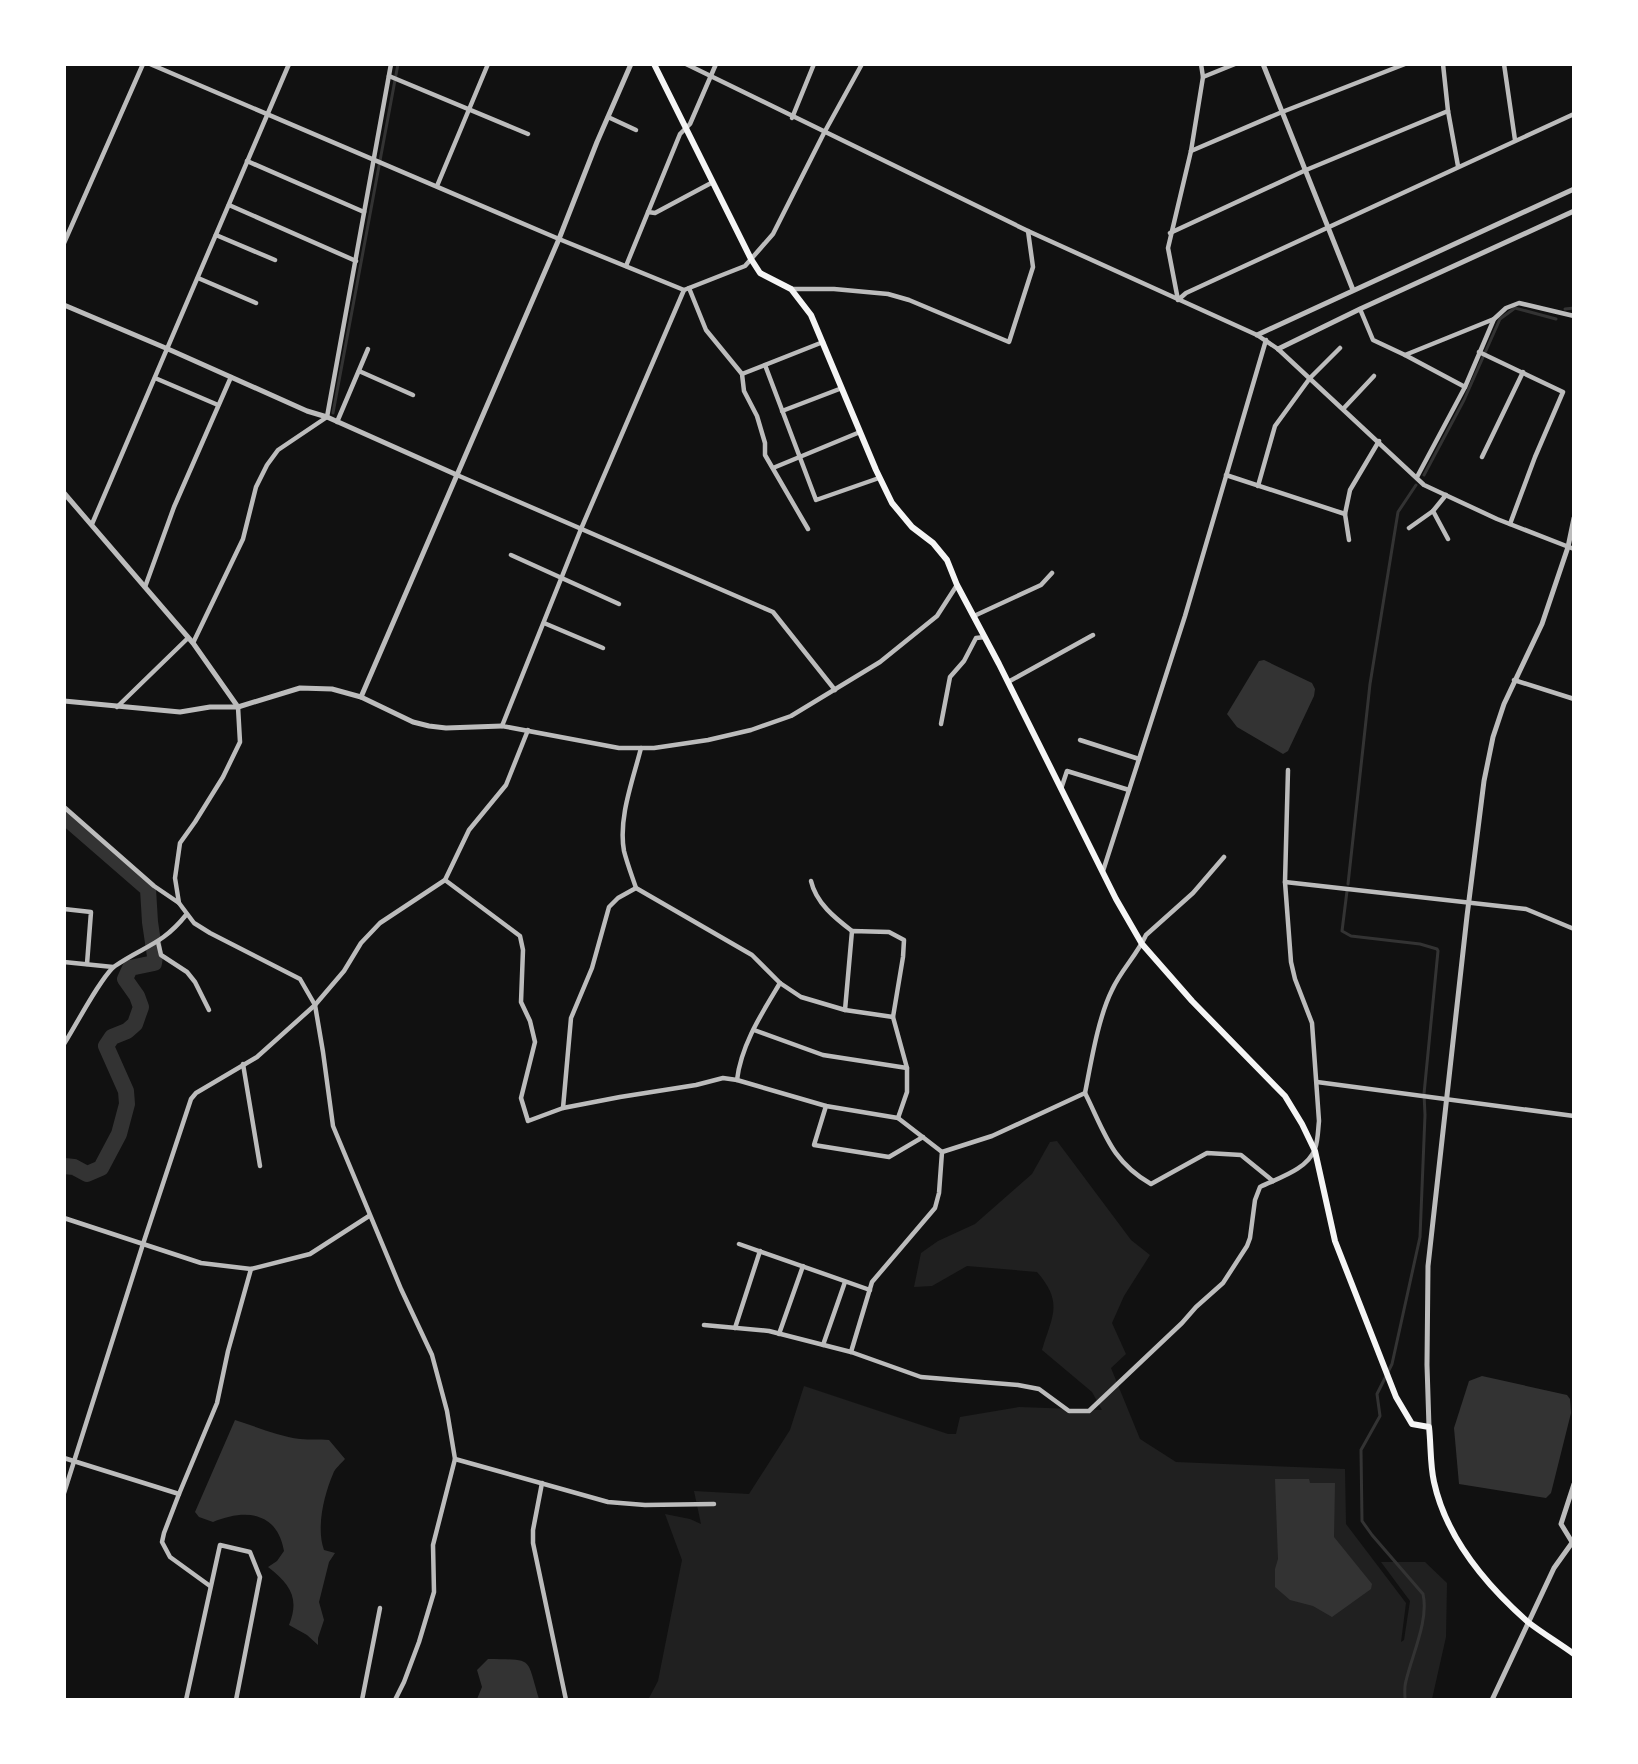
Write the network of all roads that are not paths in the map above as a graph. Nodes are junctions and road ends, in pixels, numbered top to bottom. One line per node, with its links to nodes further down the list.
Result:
1 (142, 64): 50 (street)
2 (150, 64): 24 (street)
3 (289, 64): 24 (street)
4 (391, 64): 18 (street)
5 (488, 64): 21 (street)
6 (632, 64): 26 (street)
7 (654, 64): 28 (main road)
8 (686, 64): 19 (street)
9 (716, 64): 19 (street)
10 (814, 64): 27 (street)
11 (862, 64): 30 (street)
12 (1202, 64): 20 (street)
13 (1235, 64): 20 (street)
14 (1263, 64): 23 (street)
15 (1405, 64): 23 (street)
16 (1443, 64): 22 (street)
17 (1504, 64): 32 (street)
18 (389, 76): 21 (street); 35 (street)
19 (710, 77): 27 (street); 28 (street)
20 (1203, 77): 33 (street)
21 (469, 110): 31 (street); 39 (street)
22 (1448, 111): 36 (street); 37 (street)
23 (1282, 112): 33 (street); 37 (street)
24 (267, 114): 34 (street); 35 (street)
25 (1574, 114): 32 (street)
26 (608, 117): 29 (street); 49 (street)
27 (792, 118): 30 (street)
28 (685, 127): 38 (main road); 44 (street)
29 (636, 130)
30 (824, 133): 46 (street); 51 (street)
31 (528, 134)
32 (1515, 140): 36 (street)
33 (1191, 151): 47 (street)
34 (247, 161): 41 (street); 43 (street)
35 (378, 161): 39 (street); 43 (street)
36 (1458, 166): 45 (street)
37 (1306, 170): 45 (street); 47 (street)
38 (713, 182): 44 (street); 51 (main road)
39 (437, 186): 49 (street)
40 (1574, 189): 58 (street)
41 (229, 205): 48 (street); 53 (street)
42 (1574, 211): 62 (street)
43 (364, 212): 53 (street)
44 (648, 212): 54 (street)
45 (1327, 228): 58 (street); 59 (street)
46 (1028, 231): 57 (street); 59 (street)
47 (1170, 233): 59 (street)
48 (216, 235): 52 (street); 55 (street)
49 (559, 239): 54 (street); 95 (street)
50 (64, 243)
51 (751, 259): 56 (street); 57 (main road)
52 (275, 260)
53 (356, 261): 88 (street)
54 (626, 266): 56 (street)
55 (198, 278): 60 (street); 69 (street)
56 (686, 289): 77 (street); 109 (street)
57 (790, 289): 67 (main road)
58 (1353, 290): 65 (street)
59 (1178, 300): 65 (street)
60 (256, 303)
61 (64, 305): 69 (street)
62 (1359, 309): 71 (street); 73 (street)
63 (1574, 316): 64 (street)
64 (1494, 319): 72 (street); 73 (street)
65 (1257, 335): 66 (street)
66 (1266, 340): 71 (street); 96 (street)
67 (824, 342): 74 (street); 83 (main road)
68 (1340, 348): 81 (street)
69 (168, 349): 79 (street); 80 (street)
70 (368, 349): 75 (street)
71 (1278, 349): 81 (street)
72 (1479, 352): 76 (street); 82 (street)
73 (1406, 355): 82 (street)
74 (765, 365): 77 (street); 87 (street)
75 (359, 371): 84 (street); 89 (street)
76 (1523, 372): 93 (street); 106 (street)
77 (742, 374): 94 (street)
78 (1374, 376): 86 (street)
79 (231, 377): 85 (street); 88 (street)
80 (156, 378): 85 (street); 105 (street)
81 (1310, 378): 86 (street); 99 (street)
82 (1465, 387): 97 (street)
83 (842, 388): 87 (street); 90 (main road)
84 (413, 395)
85 (219, 405): 117 (street)
86 (1344, 408): 91 (street)
87 (782, 411): 92 (street)
88 (327, 417): 89 (street); 124 (street)
89 (337, 422): 95 (street)
90 (860, 432): 92 (street); 98 (main road)
91 (1379, 441): 97 (street); 103 (street)
92 (800, 457): 94 (street); 98 (street)
93 (1482, 457)
94 (773, 468): 108 (street)
95 (457, 475): 109 (street); 129 (street)
96 (1226, 475): 99 (street); 139 (street)
97 (1417, 477): 101 (street)
98 (879, 478): 116 (main road)
99 (1258, 486): 103 (street)
100 (64, 493): 105 (street)
101 (1446, 495): 102 (street); 106 (street)
102 (1433, 511): 107 (street); 110 (street)
103 (1345, 514): 111 (street)
104 (1574, 518): 112 (street)
105 (92, 524): 117 (street)
106 (1510, 524): 112 (street)
107 (1409, 528)
108 (808, 529)
109 (581, 530): 115 (street); 128 (street)
110 (1448, 539)
111 (1349, 540)
112 (1570, 548): 126 (street)
113 (511, 555): 115 (street)
114 (1052, 573): 119 (street)
115 (562, 577): 118 (street); 120 (street)
116 (957, 585): 119 (main road); 128 (street)
117 (145, 586): 123 (street)
118 (619, 604)
119 (974, 616): 122 (main road)
120 (544, 623): 125 (street); 135 (street)
121 (1093, 634): 127 (street)
122 (985, 637): 127 (main road); 134 (street)
123 (189, 638): 124 (street); 132 (street)
124 (193, 643): 133 (street)
125 (603, 648)
126 (1514, 680): 130 (street); 150 (street)
127 (1008, 682): 141 (main road)
128 (835, 690): 138 (street)
129 (361, 697): 133 (street); 135 (street)
130 (1574, 699)
131 (64, 701): 132 (street)
132 (117, 707): 133 (street)
133 (238, 707): 151 (street)
134 (941, 724)
135 (502, 726): 136 (street)
136 (528, 730): 138 (street); 146 (street)
137 (1080, 740): 139 (street)
138 (641, 748): 149 (street)
139 (1139, 759): 142 (street)
140 (1288, 770): 148 (street)
141 (1061, 789): 142 (street); 145 (main road)
142 (1129, 790): 145 (street)
143 (64, 807): 151 (street)
144 (1224, 857): 157 (street)
145 (1103, 871): 157 (main road)
146 (445, 880): 162 (street); 175 (street)
147 (811, 881): 155 (street)
148 (1285, 882): 150 (street); 171 (street)
149 (636, 888): 161 (street); 175 (street)
150 (1468, 902): 154 (street); 173 (street)
151 (179, 903): 153 (street)
152 (64, 909): 159 (street)
153 (186, 915): 156 (street); 162 (street)
154 (1574, 929)
155 (852, 931): 164 (street); 165 (street)
156 (158, 942): 160 (street); 163 (street)
157 (1142, 944): 172 (street); 179 (main road)
158 (64, 962): 159 (street)
159 (87, 964): 160 (street)
160 (113, 967): 167 (street)
161 (780, 983): 164 (street); 166 (street)
162 (315, 1005): 168 (street); 183 (street)
163 (209, 1010)
164 (845, 1010): 165 (street)
165 (893, 1017): 169 (street)
166 (754, 1030): 169 (street); 170 (street)
167 (64, 1044)
168 (243, 1064): 181 (street); 185 (street)
169 (907, 1068): 177 (street)
170 (737, 1080): 174 (street); 175 (street)
171 (1317, 1082): 173 (street); 179 (street)
172 (1085, 1093): 180 (street); 182 (street)
173 (1445, 1098): 176 (street); 197 (street)
174 (826, 1106): 177 (street); 178 (street)
175 (563, 1108)
176 (1574, 1116)
177 (898, 1118): 178 (street)
178 (923, 1137): 180 (street)
179 (1314, 1151): 182 (street); 197 (main road)
180 (942, 1152): 191 (street)
181 (260, 1166)
182 (1273, 1181): 196 (street)
183 (369, 1216): 189 (street); 199 (street)
184 (64, 1218): 185 (street)
185 (143, 1244): 189 (street); 200 (street)
186 (739, 1244): 187 (street)
187 (760, 1251): 188 (street); 193 (street)
188 (803, 1266): 190 (street); 194 (street)
189 (251, 1269): 204 (street)
190 (845, 1282): 191 (street); 195 (street)
191 (870, 1290): 196 (street)
192 (704, 1325): 193 (street)
193 (735, 1328): 194 (street)
194 (779, 1334): 195 (street)
195 (823, 1345): 196 (street)
196 (851, 1353)
197 (1429, 1426): 209 (main road)
198 (64, 1458): 200 (street)
199 (455, 1459): 201 (street); 214 (street)
200 (74, 1461): 203 (street); 204 (street)
201 (542, 1483): 205 (street); 215 (street)
202 (1574, 1484): 206 (street)
203 (64, 1493)
204 (179, 1494): 207 (street)
205 (714, 1504)
206 (1573, 1541): 209 (street)
207 (210, 1586): 211 (street); 212 (street)
208 (380, 1608): 213 (street)
209 (1529, 1622): 210 (main road); 216 (street)
210 (1574, 1654)
211 (186, 1700)
212 (236, 1700)
213 (362, 1700)
214 (395, 1700)
215 (566, 1700)
216 (1492, 1700)

